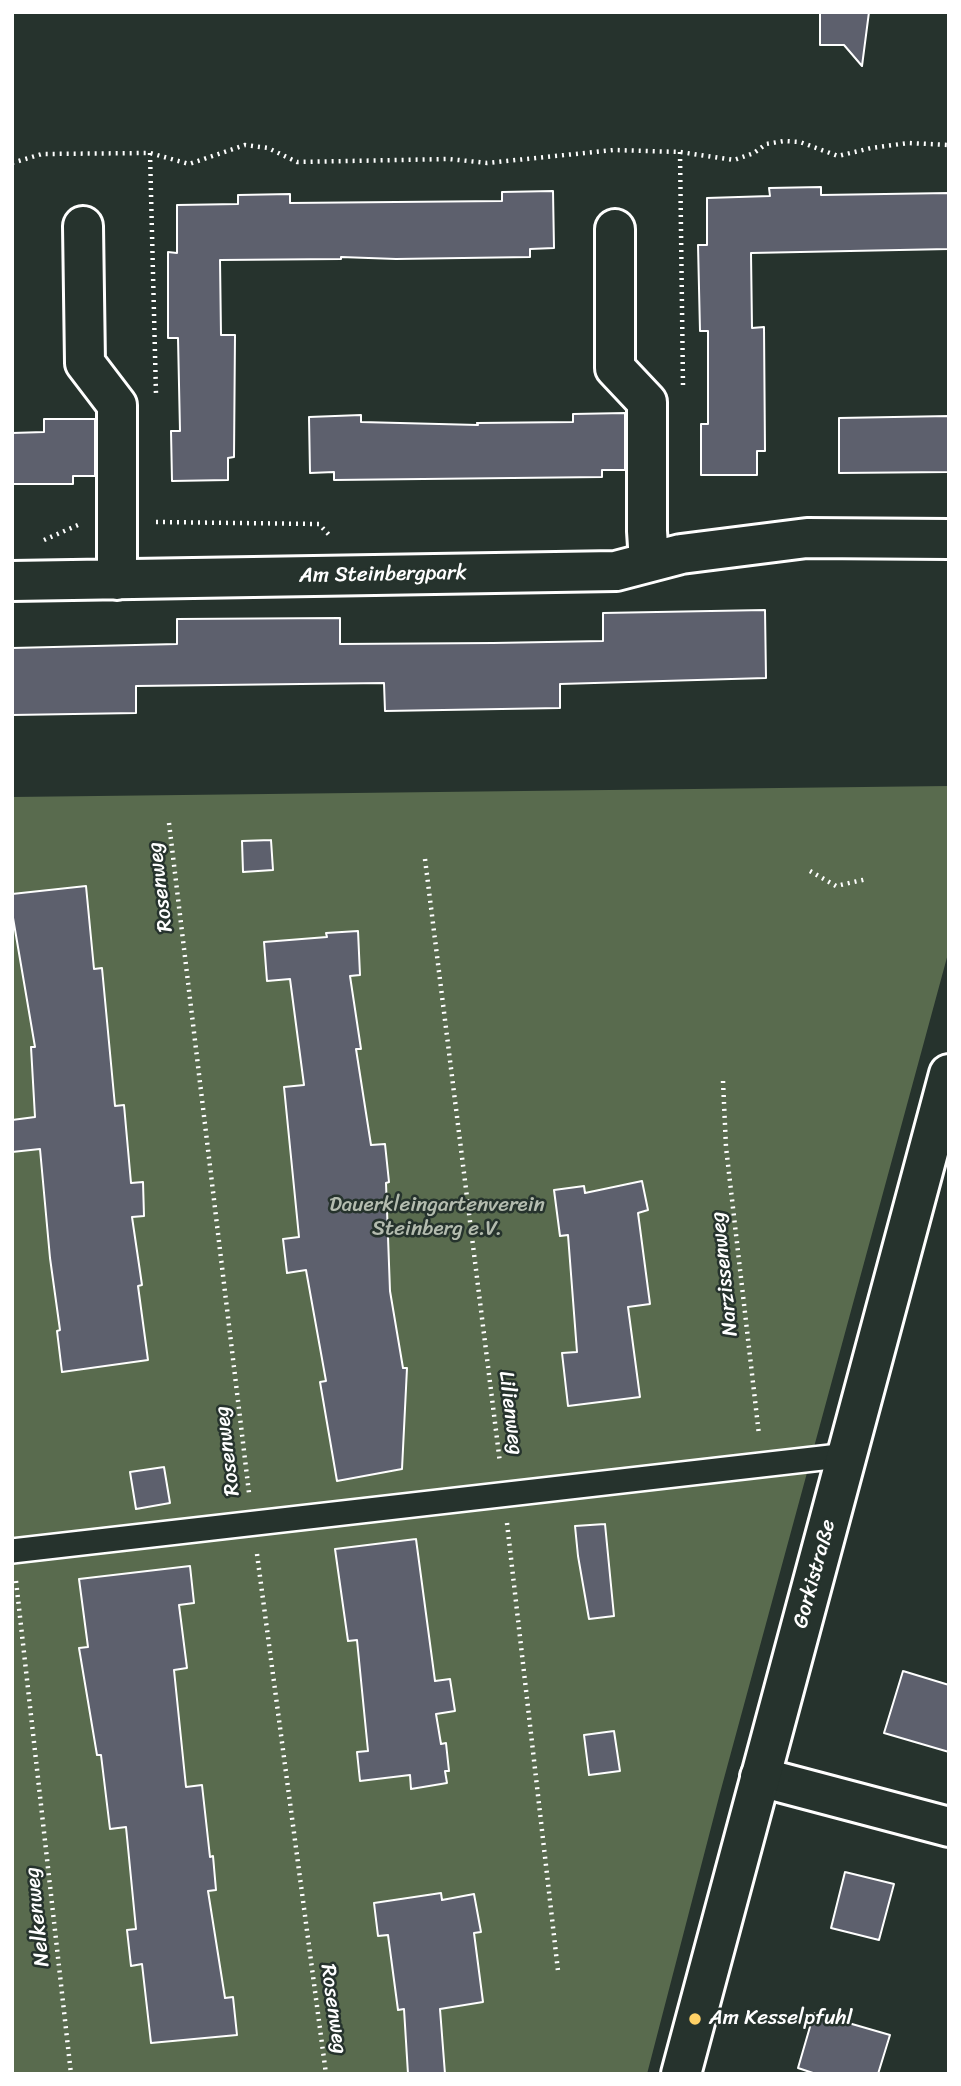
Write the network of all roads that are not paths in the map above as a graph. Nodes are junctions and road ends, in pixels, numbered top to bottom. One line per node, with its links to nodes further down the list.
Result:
1 (83, 226): 5 (street)
2 (615, 229): 4 (street)
3 (949, 539): 4 (street, Am Steinbergpark)
4 (649, 562): 5 (street, Am Steinbergpark)
5 (117, 580): 6 (street, Am Steinbergpark)
6 (12, 582)
7 (949, 1073): 8 (street, Gorkistraße)
8 (848, 1455): 9 (lane); 10 (street, Gorkistraße)
9 (12, 1550)
10 (760, 1777): 11 (street); 12 (street, Gorkistraße)
11 (949, 1827)
12 (681, 2074)

